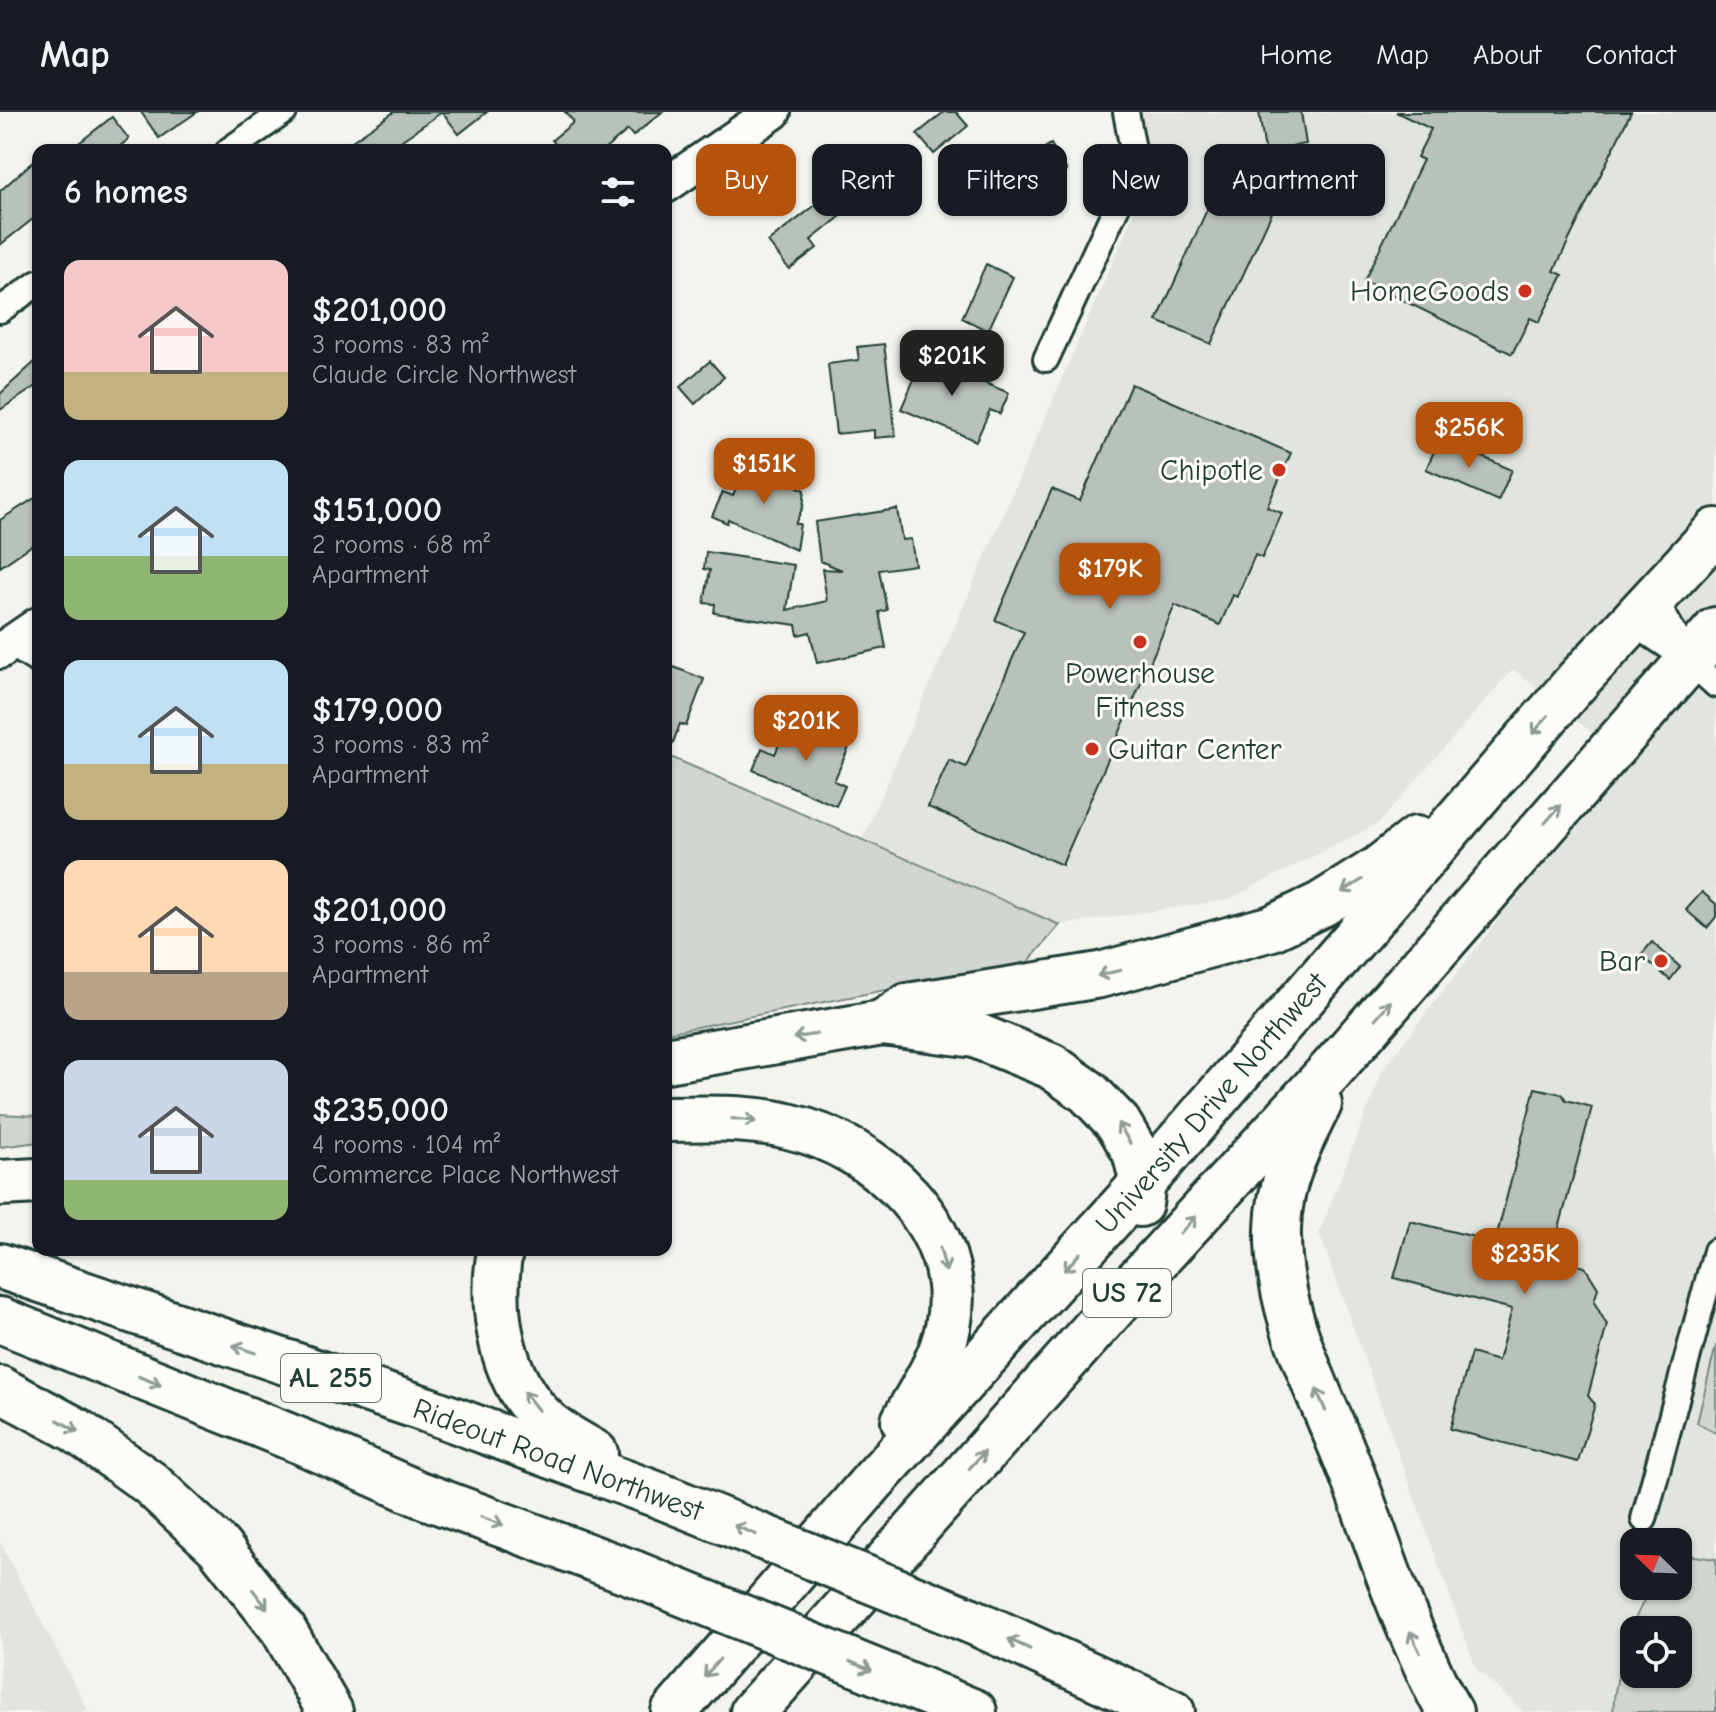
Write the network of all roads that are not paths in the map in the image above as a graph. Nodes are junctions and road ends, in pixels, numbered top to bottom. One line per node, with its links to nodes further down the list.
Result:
1 (284, 112): 4 (street)
2 (773, 112): 5 (street)
3 (1126, 112): 8 (street)
4 (238, 144)
5 (672, 181)
6 (32, 287): 7 (street)
7 (0, 310)
8 (1046, 359)
9 (1716, 531): 10 (highway, University Drive Northwest / US 72)
10 (1643, 610): 11 (street); 12 (highway, University Drive Northwest / US 72, one-way to 12)
11 (1707, 658): 15 (highway, University Drive Northwest / US 72, one-way to 11)
12 (1502, 769): 13 (highway, one-way to 13); 19 (highway, University Drive Northwest / US 72)
13 (882, 1023): 14 (highway, one-way to 14); 19 (highway, one-way to 13)
14 (672, 1059)
15 (1332, 1069): 23 (highway, University Drive Northwest / US 72, one-way to 15); 34 (highway, one-way to 15)
16 (672, 1119): 26 (highway, one-way to 26)
17 (32, 1181): 18 (highway)
18 (0, 1183)
19 (1143, 1183): 23 (highway); 26 (highway, University Drive Northwest / US 72, one-way to 26)
20 (1716, 1251): 28 (street)
21 (499, 1256): 27 (highway, one-way to 21)
22 (0, 1266): 27 (highway, Rideout Road Northwest / AL 255, one-way to 22)
23 (1129, 1290): 29 (highway, University Drive Northwest / US 72, one-way to 23)
24 (0, 1320): 30 (highway, AL 255, one-way to 30, bridge)
25 (0, 1389): 31 (highway, one-way to 31)
26 (872, 1482): 32 (highway, University Drive Northwest / US 72, one-way to 32)
27 (661, 1496): 33 (highway, Rideout Road Northwest / AL 255, one-way to 27, bridge)
28 (1644, 1519)
29 (760, 1707)
30 (956, 1707)
31 (330, 1712)
32 (674, 1712)
33 (1172, 1712)
34 (1450, 1712)

